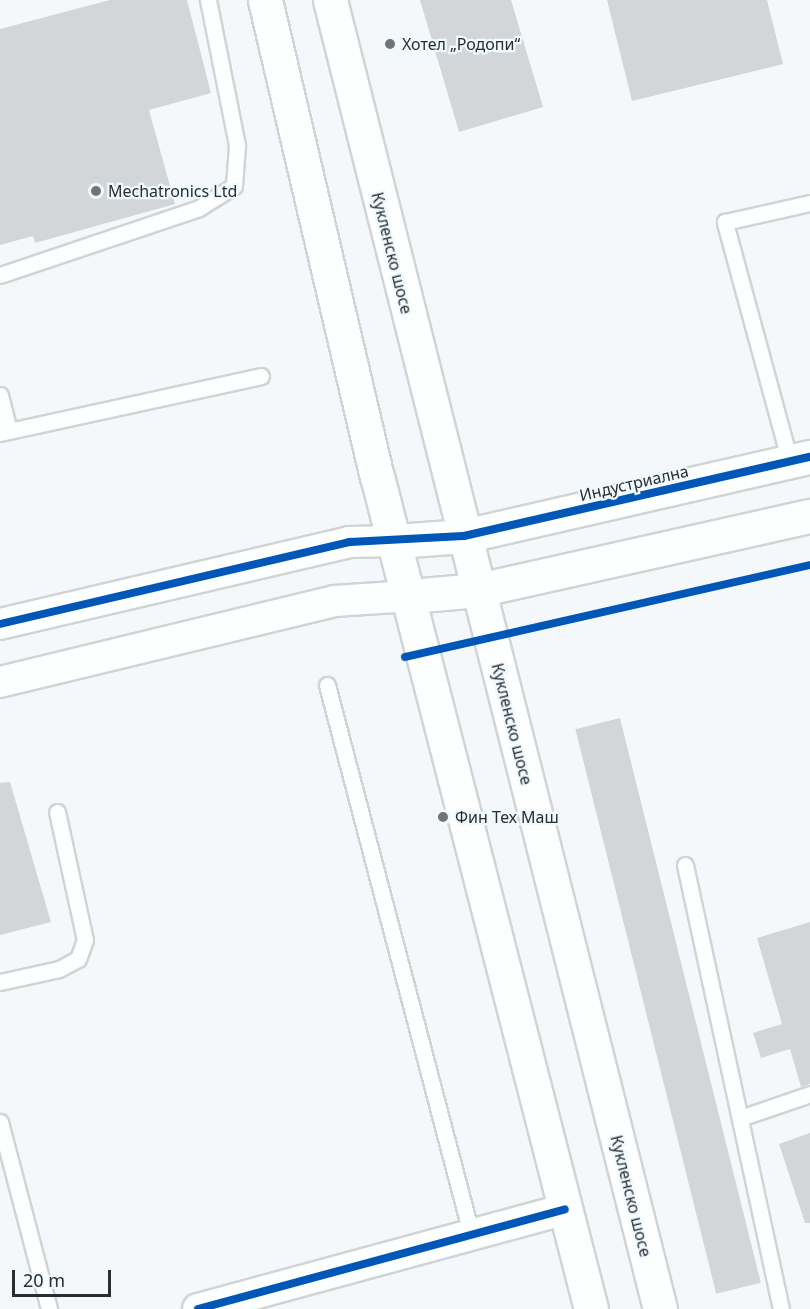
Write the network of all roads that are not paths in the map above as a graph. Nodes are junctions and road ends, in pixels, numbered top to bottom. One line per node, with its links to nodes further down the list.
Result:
1 (208, 0): 5 (lane)
2 (265, 0): 12 (main road)
3 (330, 0): 11 (main road, Кукленско шосе)
4 (810, 203): 9 (lane)
5 (0, 275)
6 (261, 376): 8 (lane)
7 (0, 395): 8 (lane)
8 (5, 432)
9 (800, 459): 11 (main road, Индустриална)
10 (810, 516): 13 (main road)
11 (464, 536): 12 (main road, Индустриална); 13 (main road, Кукленско шосе)
12 (396, 541): 14 (main road); 15 (street)
13 (478, 590): 14 (main road); 30 (main road, Кукленско шосе)
14 (411, 596): 16 (street); 24 (main road)
15 (0, 624)
16 (0, 682)
17 (327, 685): 25 (lane)
18 (57, 812): 20 (lane)
19 (685, 865): 22 (lane)
20 (0, 982)
21 (810, 1094): 22 (lane)
22 (740, 1118): 31 (lane)
23 (0, 1122): 27 (lane)
24 (565, 1209): 25 (street); 29 (main road)
25 (471, 1233): 26 (street)
26 (237, 1304): 28 (street)
27 (49, 1309)
28 (198, 1309)
29 (591, 1309)
30 (660, 1309)
31 (781, 1309)

